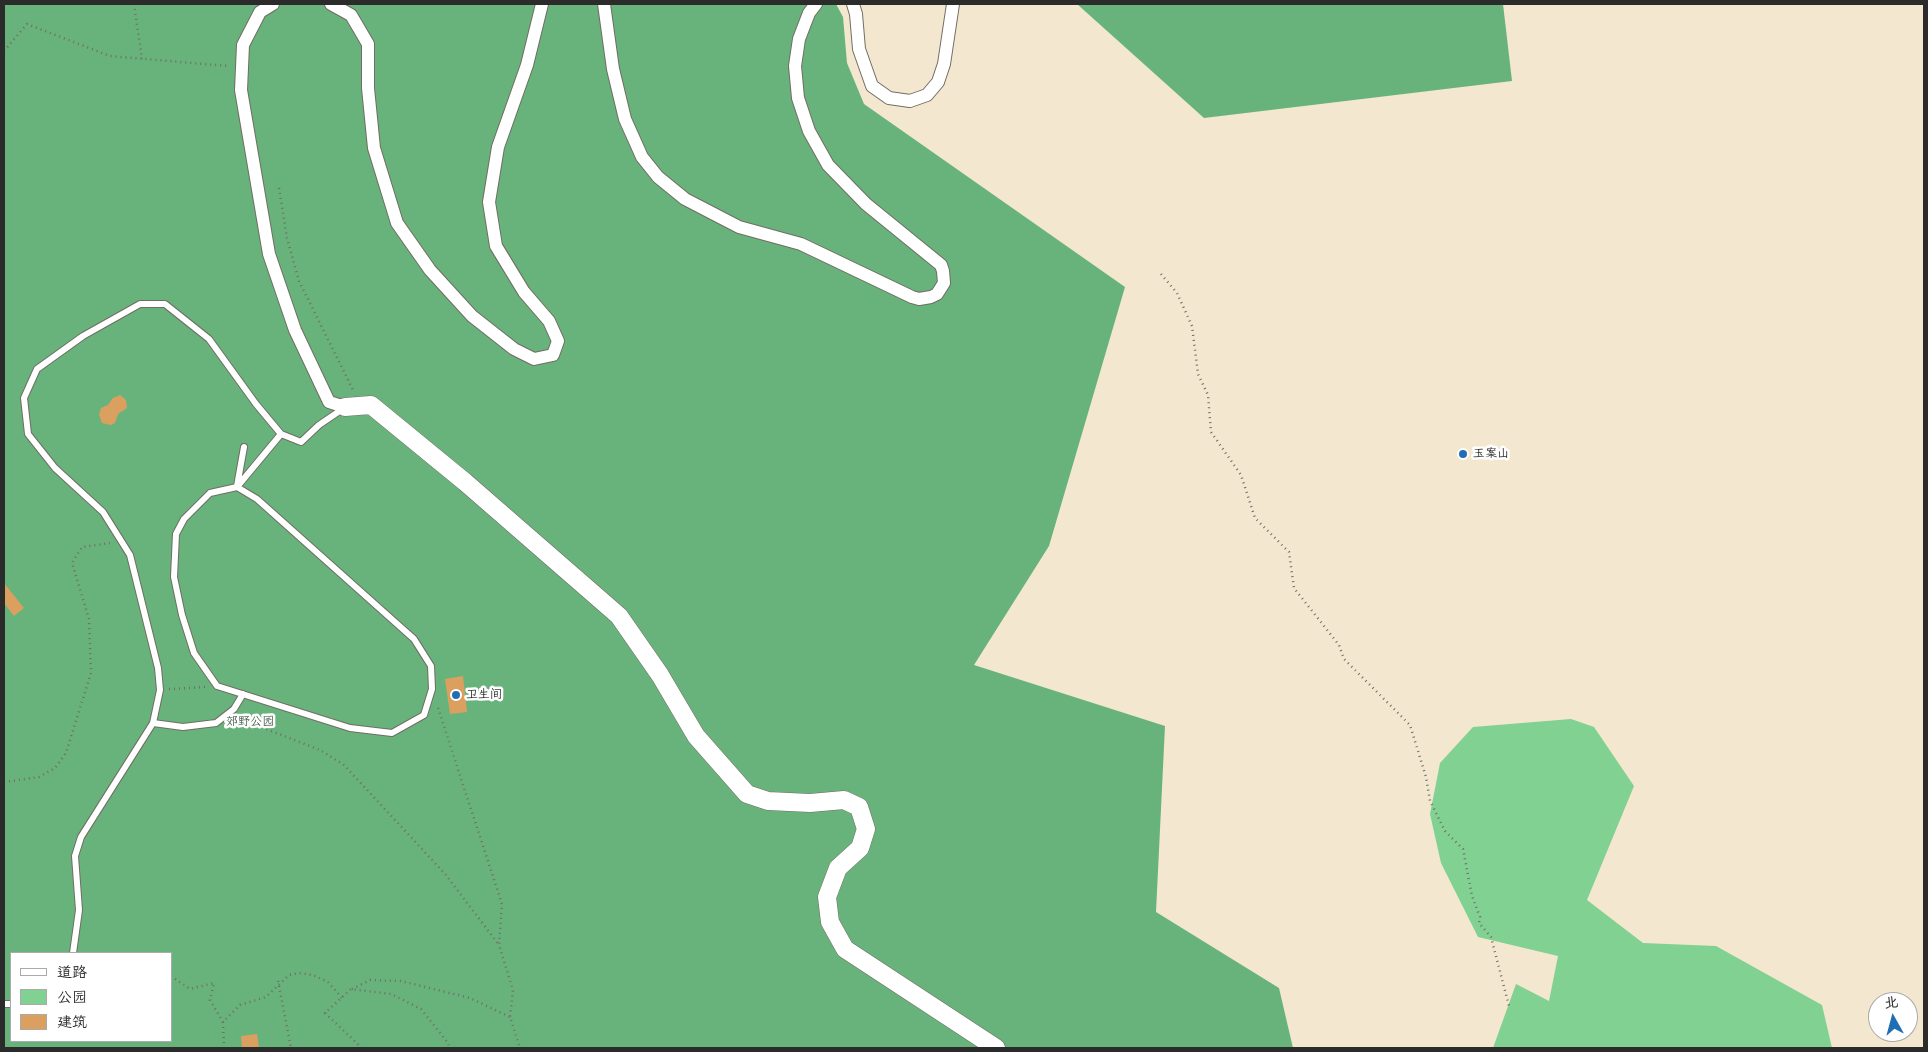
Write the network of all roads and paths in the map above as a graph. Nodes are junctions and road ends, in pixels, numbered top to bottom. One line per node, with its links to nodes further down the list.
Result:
1 (134, 4): 10 (path)
2 (273, 4): 11 (street)
3 (331, 4): 4 (street)
4 (542, 4)
5 (604, 4): 6 (street)
6 (816, 4)
7 (853, 4): 8 (street)
8 (953, 4)
9 (4, 51): 10 (path)
10 (142, 59): 11 (path)
11 (242, 68): 15 (street)
12 (279, 188): 14 (path)
13 (1160, 274): 33 (path)
14 (371, 405): 15 (street); 41 (street)
15 (345, 407): 16 (lane)
16 (281, 434): 18 (lane); 19 (lane)
17 (244, 447): 18 (lane)
18 (236, 487): 20 (lane); 21 (lane)
19 (122, 542): 22 (lane); 26 (path)
20 (217, 686): 22 (path); 23 (lane)
21 (432, 689): 23 (lane); 27 (path)
22 (160, 690): 25 (lane)
23 (243, 694): 24 (lane)
24 (216, 722): 25 (lane); 27 (path)
25 (153, 723): 28 (lane)
26 (4, 782)
27 (499, 945): 34 (path)
28 (73, 952)
29 (172, 977): 35 (path)
30 (278, 982): 32 (path); 35 (path); 37 (path)
31 (351, 989): 32 (path); 34 (path); 39 (path)
32 (342, 998): 38 (path)
33 (1509, 1006)
34 (510, 1017): 40 (path)
35 (223, 1022): 36 (path)
36 (224, 1048)
37 (290, 1048)
38 (362, 1048)
39 (449, 1048)
40 (520, 1048)
41 (996, 1048)

